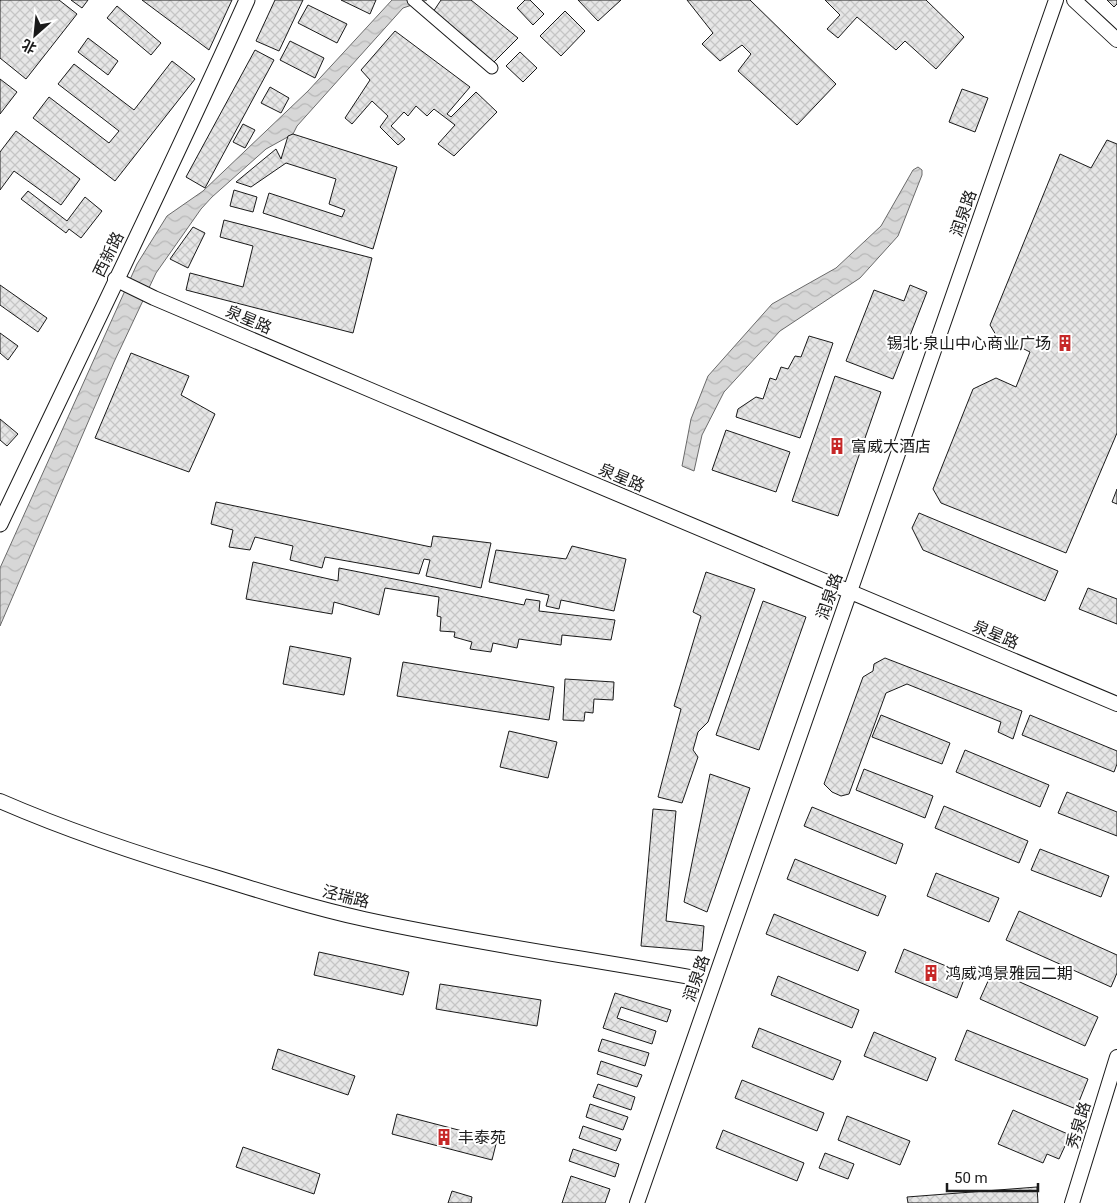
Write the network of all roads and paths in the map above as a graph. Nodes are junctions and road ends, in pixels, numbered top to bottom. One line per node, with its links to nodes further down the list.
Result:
1 (247, 0): 7 (main road, 西新路)
2 (1056, 0): 9 (street, 润泉路)
3 (1074, 0): 5 (street)
4 (414, 2): 6 (street)
5 (1117, 40)
6 (492, 68)
7 (120, 281): 8 (main road, 西新路); 9 (street, 泉星路)
8 (0, 524)
9 (850, 591): 10 (street, 泉星路); 14 (street, 润泉路)
10 (1117, 704)
11 (0, 801): 12 (street, 泾瑞路)
12 (695, 978)
13 (1117, 1057): 15 (street, 秀泉路)
14 (637, 1203)
15 (1072, 1203)

